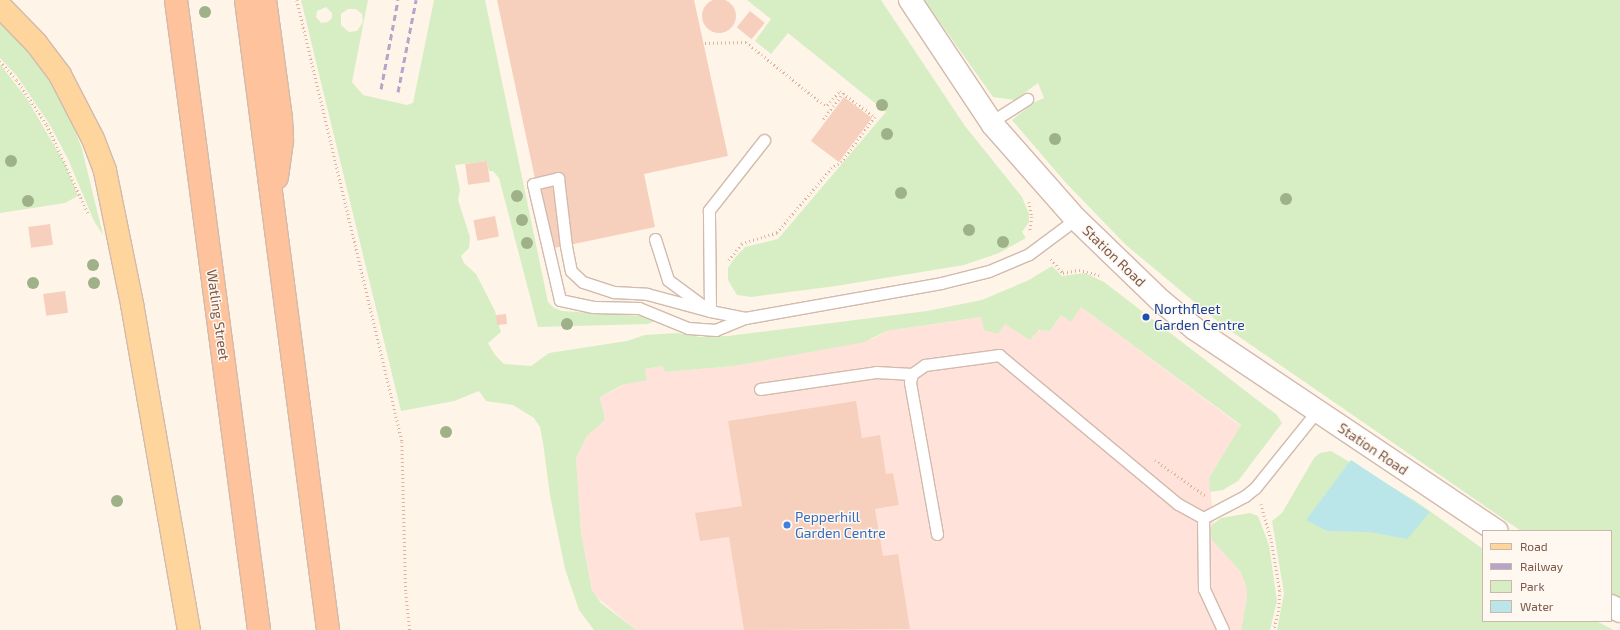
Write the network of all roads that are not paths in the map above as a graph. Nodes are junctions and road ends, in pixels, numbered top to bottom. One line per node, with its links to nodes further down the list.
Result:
1 (176, 0): 14 (highway, Watling Street)
2 (246, 0): 9 (highway)
3 (265, 0): 9 (highway)
4 (910, 0): 7 (main road, Station Road)
5 (0, 6): 21 (main road)
6 (1027, 99): 7 (lane)
7 (991, 122): 10 (main road, Station Road)
8 (764, 140): 12 (lane)
9 (273, 202): 24 (highway)
10 (1076, 219): 13 (lane); 17 (main road, Station Road)
11 (656, 238): 12 (lane)
12 (710, 310): 13 (lane); 13 (lane)
13 (745, 318)
14 (220, 336): 22 (highway); 23 (highway, Watling Street)
15 (912, 374): 16 (lane); 18 (lane); 20 (lane)
16 (760, 389)
17 (1317, 411): 18 (lane); 19 (main road, Station Road)
18 (1203, 518): 25 (lane)
19 (1496, 530)
20 (937, 534)
21 (189, 630)
22 (244, 630)
23 (259, 630)
24 (328, 630)
25 (1223, 630)

